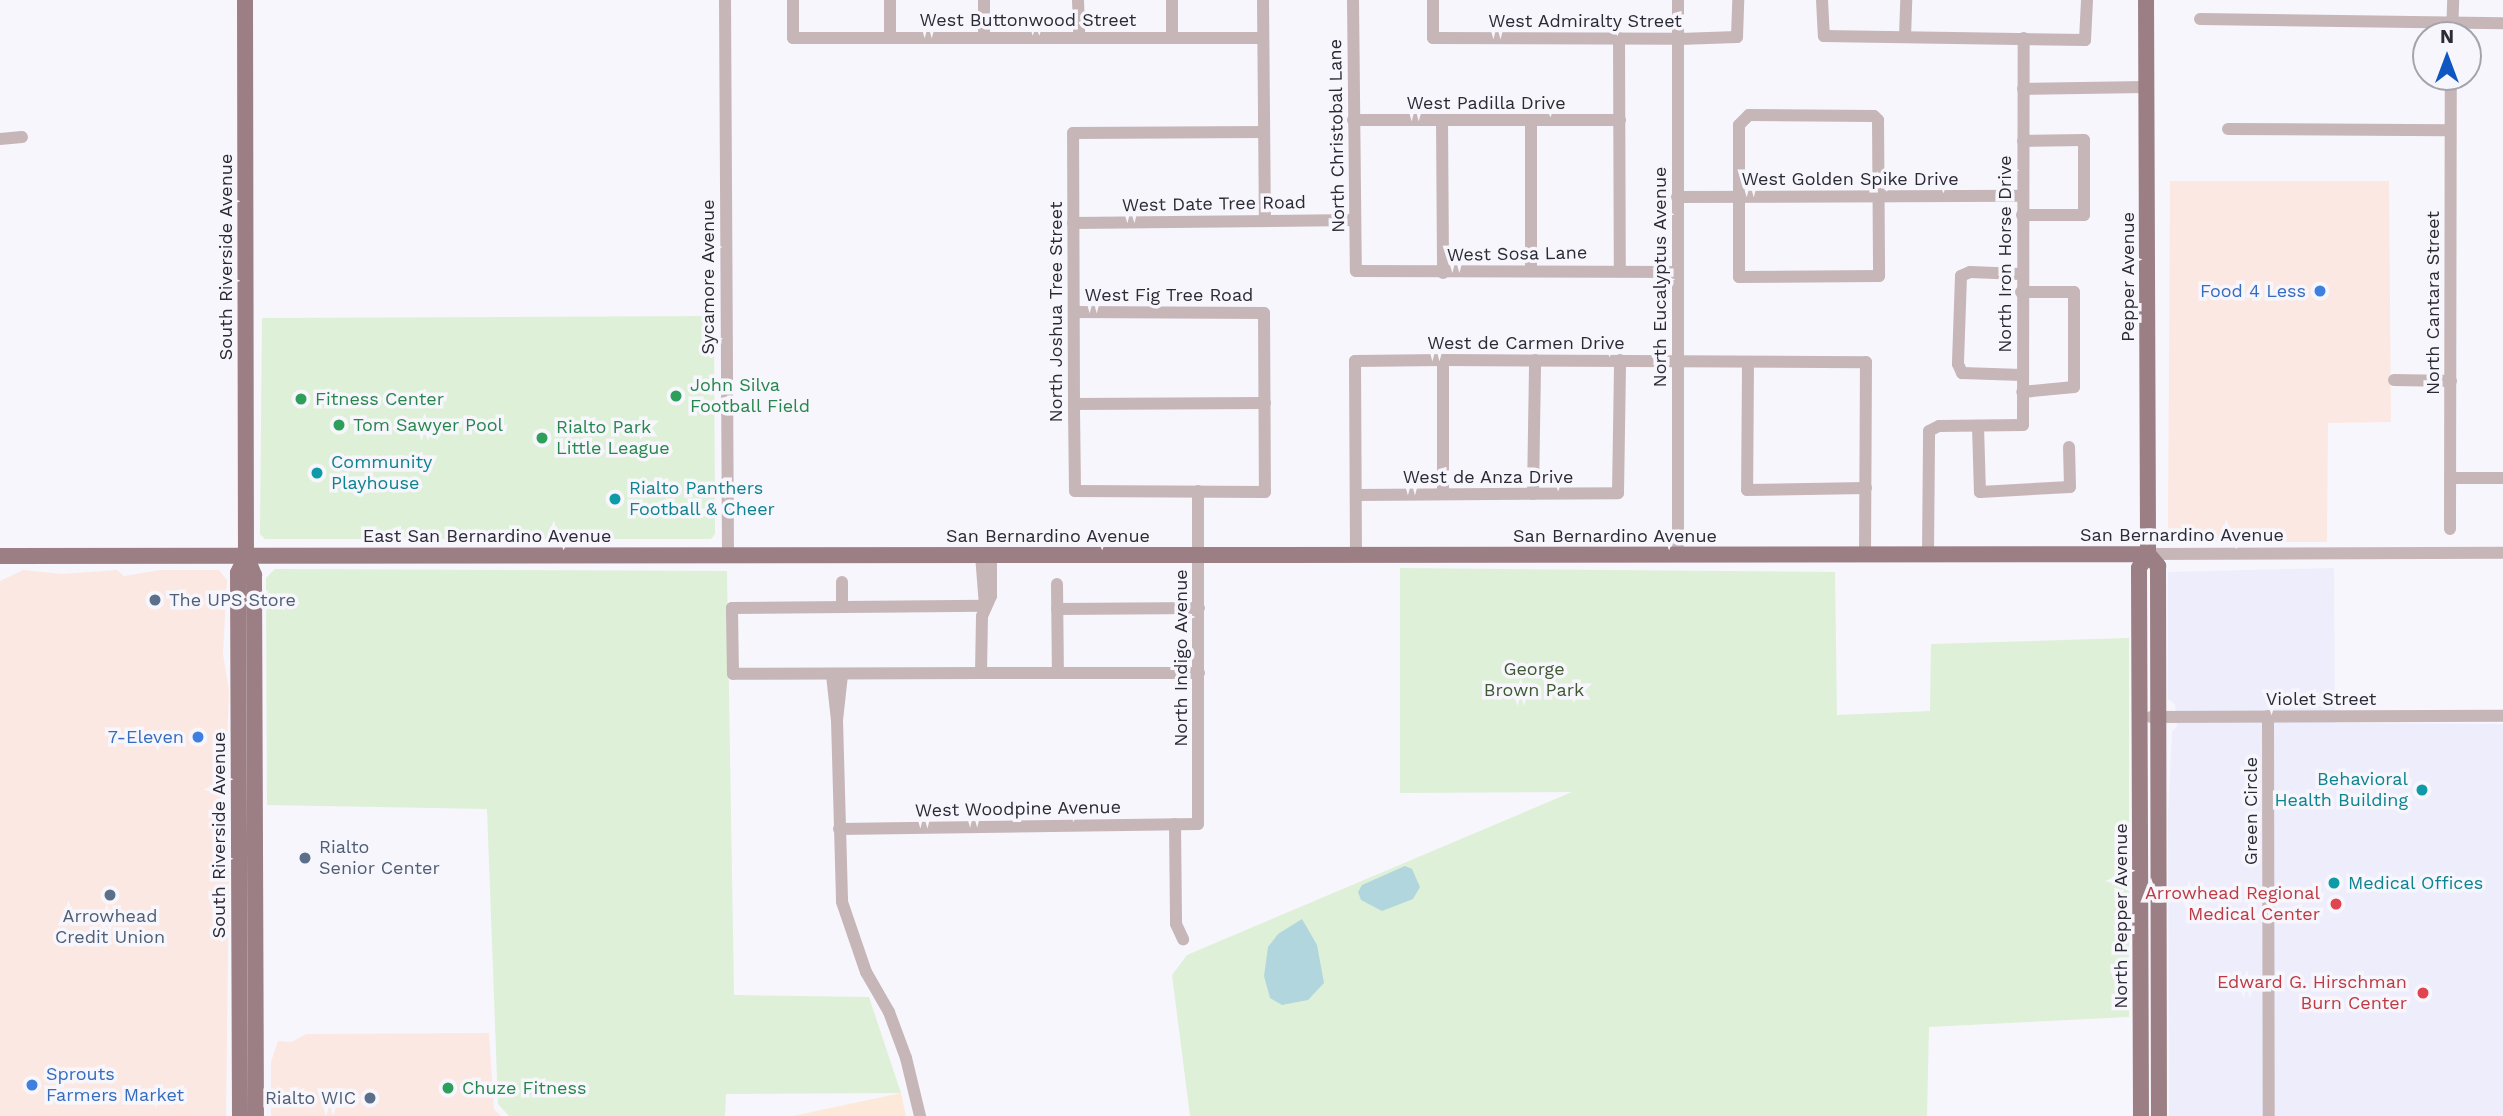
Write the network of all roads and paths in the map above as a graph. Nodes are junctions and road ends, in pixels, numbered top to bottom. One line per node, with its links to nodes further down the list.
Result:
1 (245, 0): 91 (main road, South Riverside Avenue)
2 (725, 0): 83 (street, Sycamore Avenue)
3 (793, 0): 23 (street, West Buttonwood Street)
4 (890, 0): 23 (street)
5 (984, 0): 24 (street)
6 (1078, 0): 26 (street)
7 (1172, 0): 27 (street)
8 (1263, 0): 28 (street)
9 (1353, 0): 35 (street, North Christobal Lane)
10 (1433, 0): 29 (street, West Admiralty Street)
11 (1678, 0): 31 (street, North Eucalyptus Avenue)
12 (1738, 0): 31 (street, West Admiralty Street)
13 (1822, 0): 25 (street)
14 (1906, 0): 25 (street)
15 (2087, 0): 30 (street)
16 (2146, 0): 32 (main road, Pepper Avenue)
17 (2453, 0): 19 (street)
18 (2200, 19): 22 (street)
19 (2453, 21)
20 (2503, 23): 21 (street)
21 (2482, 26)
22 (2412, 27)
23 (890, 36): 24 (street, West Buttonwood Street)
24 (984, 37): 26 (street, West Buttonwood Street)
25 (1905, 37): 30 (street)
26 (1079, 38): 27 (street, West Buttonwood Street)
27 (1172, 38): 28 (street, West Buttonwood Street)
28 (1263, 38): 41 (street)
29 (1619, 38): 31 (street, West Admiralty Street); 38 (street)
30 (2024, 38): 33 (street, North Iron Horse Drive)
31 (1679, 39): 46 (street, North Eucalyptus Avenue)
32 (2147, 87): 33 (street); 85 (main road, Pepper Avenue)
33 (2023, 89): 44 (street, North Iron Horse Drive)
34 (2450, 91): 40 (street, North Cantara Street)
35 (1353, 120): 36 (street, West Padilla Drive); 50 (street, North Christobal Lane)
36 (1442, 120): 37 (street, West Padilla Drive); 57 (street)
37 (1531, 120): 38 (street, West Padilla Drive); 53 (street)
38 (1620, 120): 54 (street)
39 (2228, 129): 40 (street)
40 (2449, 130): 68 (street, North Cantara Street)
41 (1264, 132): 51 (street); 52 (street, North Joshua Tree Street)
42 (22, 137): 43 (street)
43 (0, 139)
44 (2023, 141): 45 (street, North Iron Horse Drive); 49 (street)
45 (2022, 196): 48 (street, West Golden Spike Drive); 49 (street, North Iron Horse Drive)
46 (1677, 197): 47 (street, West Golden Spike Drive); 56 (street, North Eucalyptus Avenue)
47 (1739, 197): 48 (street, West Golden Spike Drive); 48 (street); 48 (street)
48 (1878, 197)
49 (2022, 215): 58 (street, North Iron Horse Drive)
50 (1355, 220): 51 (street, West Date Tree Road); 55 (street, North Christobal Lane)
51 (1265, 221): 52 (street, West Date Tree Road)
52 (1073, 223): 60 (street, North Joshua Tree Street)
53 (1531, 270): 54 (street, West Sosa Lane); 57 (street, West Sosa Lane)
54 (1620, 270): 56 (street, West Sosa Lane)
55 (1356, 271): 57 (street, West Sosa Lane)
56 (1678, 272): 64 (street, North Eucalyptus Avenue)
57 (1443, 273)
58 (2021, 274): 59 (street, North Iron Horse Drive); 66 (street)
59 (2021, 292): 66 (street, North Iron Horse Drive); 69 (street)
60 (1074, 312): 70 (street, West Fig Tree Road); 71 (street, North Joshua Tree Street)
61 (1443, 360): 62 (street, West de Carmen Drive); 78 (street); 80 (street, West de Carmen Drive)
62 (1535, 360): 63 (street, West de Carmen Drive); 79 (street)
63 (1619, 360): 64 (street, West de Carmen Drive); 79 (street, West de Anza Drive)
64 (1678, 362): 65 (street, West de Carmen Drive); 88 (street, North Eucalyptus Avenue)
65 (1748, 362): 76 (street, West de Carmen Drive); 76 (street)
66 (2022, 375): 69 (street, North Iron Horse Drive)
67 (2393, 380): 68 (street)
68 (2451, 381): 74 (street, North Cantara Street)
69 (2022, 392): 72 (street, North Iron Horse Drive)
70 (1265, 403): 71 (street); 77 (street)
71 (1074, 404): 77 (street, North Joshua Tree Street)
72 (1978, 426): 73 (street); 84 (street)
73 (2069, 447)
74 (2451, 478): 75 (street); 81 (street, North Cantara Street)
75 (2503, 478)
76 (1866, 488): 89 (street)
77 (1198, 491): 92 (street, North Indigo Avenue)
78 (1443, 494): 79 (street, West de Anza Drive); 80 (street, West de Anza Drive)
79 (1533, 494)
80 (1357, 495): 87 (street)
81 (2450, 528)
82 (2503, 553): 85 (street, San Bernardino Avenue)
83 (728, 554): 86 (main road, San Bernardino Avenue); 91 (main road, East San Bernardino Avenue)
84 (1928, 554): 85 (main road, San Bernardino Avenue); 89 (main road, San Bernardino Avenue)
85 (2148, 554): 105 (main road, Pepper Avenue); 106 (main road, Pepper Avenue)
86 (986, 555): 92 (main road, San Bernardino Avenue); 95 (street)
87 (1356, 555): 88 (main road, San Bernardino Avenue); 92 (main road, San Bernardino Avenue)
88 (1678, 555): 89 (main road, San Bernardino Avenue)
89 (1866, 555)
90 (0, 556): 91 (main road, East San Bernardino Avenue)
91 (246, 556): 111 (main road, South Riverside Avenue); 112 (main road, South Riverside Avenue)
92 (1199, 556): 97 (street, North Indigo Avenue)
93 (842, 582): 96 (street)
94 (1057, 584): 98 (street)
95 (985, 606): 96 (street); 99 (street)
96 (842, 607): 102 (street)
97 (1199, 608): 98 (street); 101 (street, North Indigo Avenue)
98 (1057, 609): 100 (street)
99 (981, 673): 100 (street); 102 (street)
100 (1058, 673): 101 (street)
101 (1199, 673): 108 (street, North Indigo Avenue)
102 (837, 675): 109 (street)
103 (2268, 716): 104 (street, Violet Street); 106 (street, Violet Street); 118 (street, Green Circle)
104 (2503, 716)
105 (2140, 717): 106 (street, Violet Street); 116 (main road, North Pepper Avenue)
106 (2159, 717): 117 (main road)
107 (1175, 824): 108 (street, West Woodpine Avenue); 109 (street, West Woodpine Avenue); 110 (street)
108 (1198, 824)
109 (839, 829): 115 (street)
110 (1183, 939)
111 (239, 1021): 112 (main road); 113 (main road, South Riverside Avenue)
112 (256, 1074): 114 (main road, South Riverside Avenue)
113 (240, 1116)
114 (256, 1116)
115 (920, 1116)
116 (2141, 1116)
117 (2159, 1116)
118 (2269, 1116)

